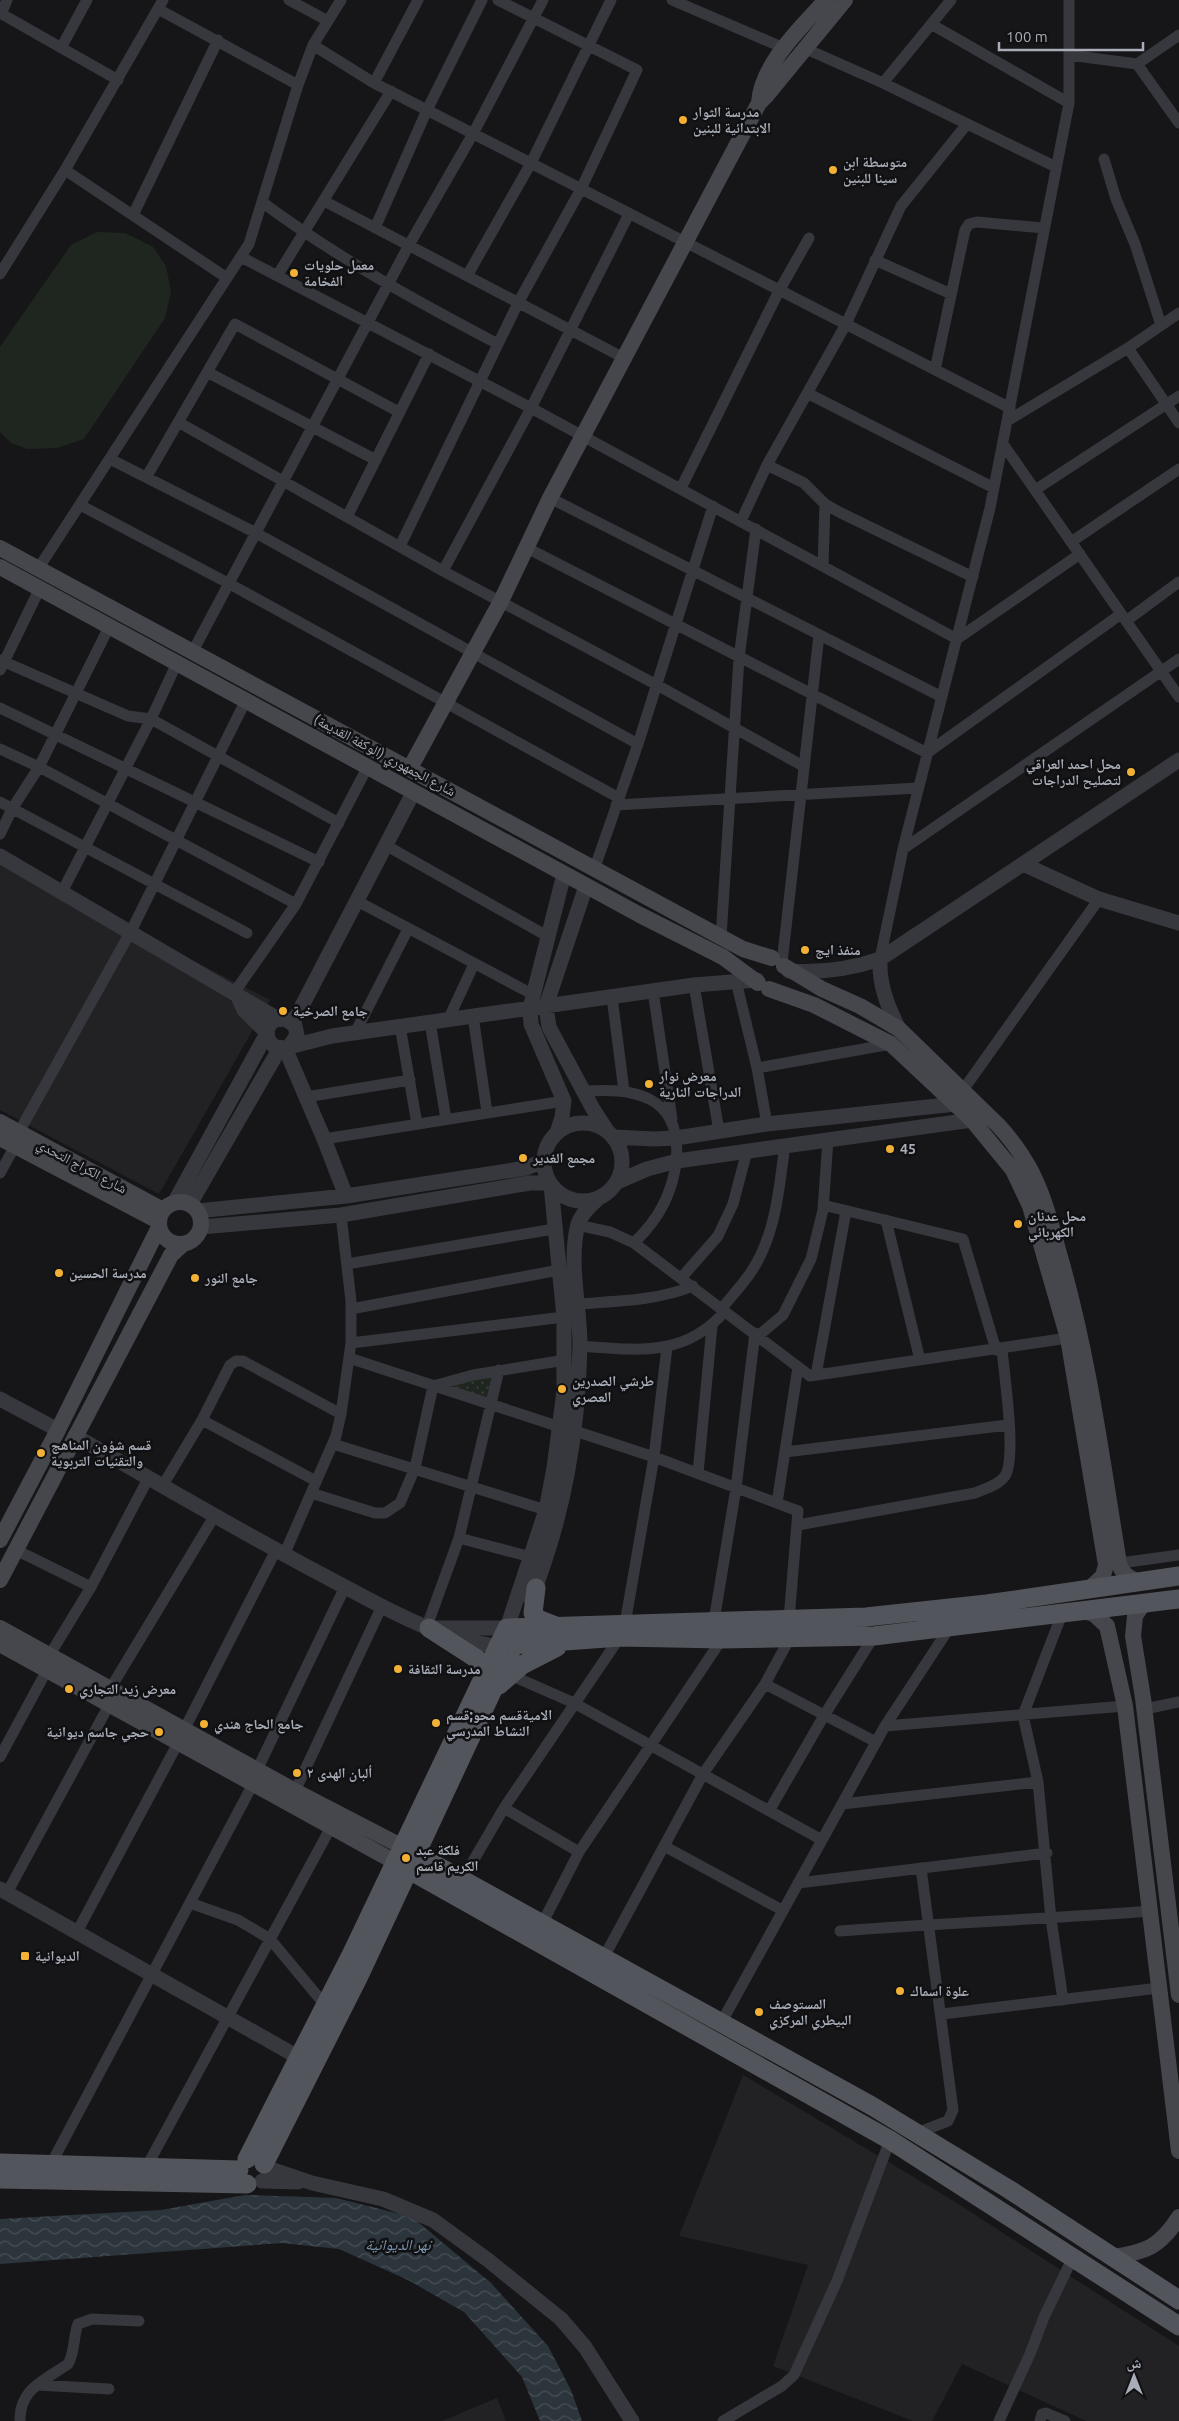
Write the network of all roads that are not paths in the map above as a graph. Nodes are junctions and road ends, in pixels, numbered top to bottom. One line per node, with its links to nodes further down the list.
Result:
1 (7, 0): 16 (street)
2 (86, 0): 24 (street)
3 (289, 0): 18 (street)
4 (342, 0): 18 (street)
5 (418, 0): 30 (street)
6 (482, 0): 36 (street)
7 (498, 0): 17 (street)
8 (544, 0): 17 (street)
9 (610, 0): 23 (street)
10 (672, 0): 25 (street)
11 (826, 0): 25 (main road)
12 (844, 0): 26 (main road)
13 (951, 0): 19 (street)
14 (1069, 0): 27 (street)
15 (161, 4): 21 (street); 29 (street)
16 (0, 14): 24 (street)
17 (535, 18): 23 (street); 39 (street)
18 (328, 22): 22 (street)
19 (932, 24): 31 (street); 35 (street)
20 (1179, 35): 28 (street)
21 (218, 40): 32 (street); 48 (street)
22 (313, 45): 30 (street); 32 (street)
23 (588, 46): 41 (street); 44 (street)
24 (61, 48): 29 (street)
25 (784, 48): 34 (main road)
26 (804, 48): 31 (street); 34 (main road)
27 (1068, 55): 28 (street); 35 (street)
28 (1137, 64): 37 (street)
29 (118, 80): 43 (street)
30 (374, 83): 33 (street)
31 (883, 84): 38 (street)
32 (298, 85): 46 (street)
33 (391, 92): 36 (street); 45 (street)
34 (759, 103): 53 (main road)
35 (1068, 103): 42 (street)
36 (427, 110): 39 (street); 49 (street)
37 (1179, 123)
38 (967, 124): 42 (street); 56 (street)
39 (474, 132): 41 (street); 54 (street)
40 (1104, 159): 68 (street)
41 (531, 163): 44 (street); 59 (street)
42 (1056, 167): 50 (street)
43 (65, 170): 48 (street); 57 (street)
44 (581, 189): 47 (street); 64 (street)
45 (324, 201): 49 (street); 51 (street)
46 (262, 202): 51 (street); 55 (street)
47 (629, 214): 53 (street); 69 (street)
48 (133, 215): 60 (street)
49 (375, 228): 54 (street)
50 (1044, 228): 63 (street); 82 (street)
51 (304, 233): 58 (street); 61 (street)
52 (809, 238): 62 (street)
53 (685, 243): 62 (street); 73 (main road)
54 (409, 245): 59 (street); 61 (street)
55 (241, 257): 58 (street); 60 (street)
56 (876, 260): 63 (street); 67 (street)
57 (0, 274)
58 (277, 276): 66 (street)
59 (467, 276): 64 (street)
60 (227, 278): 90 (street)
61 (388, 285): 66 (street); 70 (street)
62 (779, 291): 67 (street); 96 (street)
63 (951, 294): 74 (street)
64 (518, 303): 69 (street); 70 (street)
65 (1179, 313): 68 (street)
66 (368, 323): 72 (street); 76 (street)
67 (846, 324): 74 (street); 78 (street)
68 (1161, 325): 71 (street)
69 (571, 330): 73 (street); 81 (street)
70 (498, 344): 77 (street)
71 (1128, 348): 80 (street); 84 (street)
72 (429, 354): 77 (street); 83 (street)
73 (624, 358): 88 (main road)
74 (935, 370): 82 (street)
75 (207, 372): 76 (street); 85 (street); 87 (street)
76 (338, 380): 83 (street); 87 (street)
77 (480, 381): 81 (street); 108 (street)
78 (808, 394): 92 (street); 97 (street)
79 (1179, 396): 80 (street)
80 (1167, 404): 86 (street); 98 (street)
81 (531, 408): 88 (street); 115 (street)
82 (1010, 408): 84 (street)
83 (399, 412): 91 (street)
84 (1007, 421): 89 (street)
85 (178, 422): 94 (street); 95 (street)
86 (1179, 423)
87 (313, 427): 91 (street); 95 (street)
88 (583, 436): 96 (street); 99 (main road)
89 (1003, 444): 97 (street); 98 (street)
90 (110, 459): 94 (street); 101 (street)
91 (376, 460): 103 (street)
92 (767, 465): 100 (street); 104 (street)
93 (1179, 469): 107 (street)
94 (147, 476): 106 (street)
95 (284, 481): 103 (street); 106 (street)
96 (681, 488): 102 (street)
97 (994, 488): 117 (street)
98 (1035, 490): 107 (street)
99 (550, 498): 110 (main road); 116 (street)
100 (825, 504): 112 (street); 117 (street)
101 (80, 505): 114 (street); 119 (street)
102 (713, 506): 104 (street); 116 (street)
103 (347, 517): 108 (street)
104 (741, 520): 105 (street)
105 (756, 529): 112 (street); 121 (street)
106 (256, 533): 119 (street); 129 (street)
107 (1070, 542): 111 (street)
108 (400, 546): 115 (street)
109 (0, 548): 114 (main road, شارع الجمهوري (الوكفة القديمة))
110 (527, 548): 122 (main road); 124 (street)
111 (1080, 554): 123 (street); 127 (street)
112 (823, 566): 127 (street)
113 (0, 567): 120 (main road, شارع الجمهوري (الوكفة القديمة))
114 (38, 569): 128 (main road, شارع الجمهوري (الوكفة القديمة))
115 (443, 570): 122 (street)
116 (694, 570): 121 (street); 124 (street)
117 (973, 577): 127 (street)
118 (1179, 582): 123 (street)
119 (228, 583): 128 (street); 141 (street)
120 (40, 588): 125 (main road, شارع الجمهوري (الوكفة القديمة)); 132 (street)
121 (746, 598): 126 (street); 130 (street)
122 (501, 602): 129 (main road); 135 (street)
123 (1124, 618): 134 (street); 149 (street)
124 (676, 625): 130 (street); 135 (street)
125 (109, 626): 133 (main road, شارع الجمهوري (الوكفة القديمة)); 136 (street)
126 (819, 635): 137 (street); 138 (street)
127 (957, 639): 138 (street)
128 (193, 651): 146 (main road, شارع الجمهوري (الوكفة القديمة))
129 (473, 653): 141 (main road); 147 (street)
130 (739, 658): 137 (street); 144 (street)
131 (1179, 659): 134 (street)
132 (1, 664): 136 (street)
133 (176, 665): 140 (main road, شارع الجمهوري (الوكفة القديمة)); 143 (street)
134 (1161, 671): 139 (street); 174 (street)
135 (657, 685): 144 (street); 147 (street)
136 (76, 695): 143 (street); 145 (street)
137 (812, 695): 149 (street); 153 (street)
138 (942, 697): 149 (street)
139 (1179, 697)
140 (245, 702): 150 (street); 151 (main road, شارع الجمهوري (الوكفة القديمة))
141 (446, 702): 157 (main road); 165 (street)
142 (0, 708): 145 (street)
143 (150, 719): 150 (street); 155 (street)
144 (734, 726): 153 (street); 162 (street)
145 (55, 735): 154 (street); 155 (street)
146 (358, 740): 151 (main road); 157 (main road, شارع الجمهوري (الوكفة القديمة))
147 (638, 744): 165 (street)
148 (0, 749): 154 (street)
149 (927, 753): 159 (street)
150 (218, 756): 163 (street); 169 (street)
151 (348, 758): 156 (main road, شارع الجمهوري (الوكفة القديمة))
152 (1179, 760): 177 (street)
153 (803, 766): 161 (street)
154 (39, 767): 166 (street); 168 (street)
155 (124, 768): 163 (street); 166 (street)
156 (367, 768): 160 (main road, شارع الجمهوري (الوكفة القديمة)); 169 (street)
157 (410, 768): 158 (main road, شارع الجمهوري (الوكفة القديمة))
158 (445, 787): 167 (main road); 178 (main road, شارع الجمهوري (الوكفة القديمة))
159 (918, 788): 161 (street); 174 (street)
160 (413, 793): 167 (main road, شارع الجمهوري (الوكفة القديمة)); 172 (street)
161 (802, 793): 162 (street); 194 (street)
162 (729, 798): 165 (street); 191 (street)
163 (196, 801): 171 (street); 176 (street)
164 (0, 802): 168 (street)
165 (617, 802): 178 (street)
166 (106, 803): 171 (street); 173 (street)
167 (435, 804): 179 (main road, شارع الجمهوري (الوكفة القديمة))
168 (12, 808): 170 (street); 173 (street)
169 (339, 822): 176 (street)
170 (0, 834)
171 (177, 840): 180 (street); 185 (street)
172 (387, 846): 184 (street); 190 (street)
173 (84, 847): 180 (street); 182 (street)
174 (903, 848): 192 (street)
175 (0, 856): 182 (street)
176 (318, 862): 185 (street)
177 (1023, 864): 183 (street); 192 (street)
178 (595, 867): 191 (main road, شارع الجمهوري (الوكفة القديمة))
179 (564, 874): 181 (main road, شارع الجمهوري (الوكفة القديمة)); 190 (street)
180 (155, 883): 188 (street); 189 (street)
181 (586, 886): 196 (main road, شارع الجمهوري (الوكفة القديمة)); 202 (street)
182 (62, 892): 188 (street)
183 (1099, 899): 186 (street); 220 (street)
184 (357, 902): 187 (street); 207 (street)
185 (296, 904): 199 (street)
186 (1179, 923)
187 (408, 929): 193 (street); 210 (street)
188 (131, 931): 199 (street); 234 (street)
189 (246, 933)
190 (547, 936): 201 (street)
191 (721, 937): 194 (main road, شارع الجمهوري (الوكفة القديمة))
192 (880, 959): 194 (street); 209 (street)
193 (474, 964): 201 (street); 205 (street)
194 (783, 966): 196 (main road); 196 (main road); 209 (main road, شارع الجمهوري (الوكفة القديمة))
195 (736, 981): 196 (street); 197 (street); 215 (street)
196 (760, 983): 213 (main road, شارع الجمهوري (الوكفة القديمة))
197 (694, 985): 198 (street); 229 (street)
198 (653, 991): 200 (street); 224 (street)
199 (236, 995): 204 (street); 211 (street)
200 (612, 997): 202 (street); 218 (street)
201 (531, 1001): 202 (street); 203 (street); 221 (street)
202 (546, 1006): 217 (street)
203 (473, 1016): 205 (street); 222 (street)
204 (278, 1019): 207 (street); 211 (street)
205 (448, 1020): 206 (street)
206 (430, 1022): 208 (street); 223 (street)
207 (294, 1025): 212 (street); 214 (street)
208 (400, 1026): 210 (street); 216 (street)
209 (899, 1029): 220 (main road, شارع الجمهوري (الوكفة القديمة))
210 (355, 1033): 212 (street)
211 (266, 1034): 214 (street); 248 (street)
212 (332, 1036): 214 (street)
213 (890, 1044): 215 (street); 220 (main road, شارع الجمهوري (الوكفة القديمة))
214 (285, 1048): 219 (street); 248 (street)
215 (757, 1068): 228 (street)
216 (410, 1080): 219 (street); 227 (street)
217 (584, 1091): 218 (street); 231 (street)
218 (624, 1091): 224 (street)
219 (306, 1097): 235 (street)
220 (960, 1097): 225 (main road); 228 (street); 307 (main road)
221 (564, 1102): 222 (street); 230 (street)
222 (487, 1112): 223 (street)
223 (446, 1119): 227 (street)
224 (672, 1120): 233 (street)
225 (972, 1120): 236 (street); 266 (main road)
226 (0, 1122): 234 (main road, شارع الكراج التحدي)
227 (417, 1124): 235 (street)
228 (767, 1124): 229 (street)
229 (719, 1131): 233 (street)
230 (557, 1132): 231 (street); 239 (street)
231 (611, 1135): 233 (street); 242 (street)
232 (0, 1138): 234 (main road)
233 (676, 1138): 240 (street)
234 (17, 1139): 241 (street); 248 (main road, شارع الكراج التحدي)
235 (324, 1139): 244 (street)
236 (828, 1139): 237 (street); 246 (street)
237 (785, 1145): 238 (street); 262 (street)
238 (747, 1151): 240 (street); 258 (street)
239 (543, 1161): 243 (street); 244 (street)
240 (677, 1161): 242 (street); 255 (street)
241 (0, 1173)
242 (617, 1182): 245 (street)
243 (550, 1184): 245 (street); 249 (street); 253 (street)
244 (346, 1196): 248 (street)
245 (599, 1198): 251 (street)
246 (823, 1205): 247 (street); 265 (street)
247 (846, 1211): 250 (street); 276 (street)
248 (173, 1213): 252 (main road); 254 (main road, شارع الكراج التحدي); 284 (main road)
249 (341, 1215): 252 (street); 256 (street)
250 (886, 1220): 270 (street); 273 (street)
251 (577, 1225): 255 (street); 260 (street)
252 (201, 1227): 254 (main road)
253 (554, 1228): 256 (street); 257 (street)
254 (183, 1244): 285 (main road)
255 (634, 1244): 258 (street)
256 (347, 1264): 261 (street)
257 (559, 1270): 261 (street); 263 (street)
258 (682, 1277): 259 (street)
259 (694, 1286): 260 (street); 262 (street)
260 (578, 1304): 268 (street)
261 (351, 1309): 267 (street)
262 (724, 1309): 264 (street); 265 (street)
263 (564, 1317): 267 (street); 272 (street)
264 (712, 1326): 269 (street); 290 (street)
265 (757, 1335): 274 (street); 295 (street)
266 (1068, 1338): 270 (street); 307 (main road)
267 (351, 1343): 271 (street)
268 (580, 1346): 269 (street); 283 (street)
269 (667, 1347): 288 (street)
270 (999, 1349): 273 (street); 282 (street)
271 (349, 1358): 277 (street); 280 (street)
272 (565, 1360): 275 (street); 283 (street)
273 (920, 1360): 276 (street)
274 (798, 1367): 276 (street); 287 (street)
275 (500, 1370): 277 (street); 279 (street)
276 (816, 1375)
277 (433, 1386): 279 (street); 289 (street)
278 (0, 1399): 284 (street)
279 (492, 1406): 283 (street); 294 (street)
280 (341, 1414): 281 (street); 286 (street)
281 (202, 1420): 292 (street); 293 (street)
282 (1008, 1424): 287 (street); 300 (street)
283 (568, 1429): 288 (street); 298 (street); 313 (street)
284 (58, 1430): 302 (main road)
285 (75, 1436): 291 (street); 303 (main road)
286 (333, 1444): 289 (street); 292 (street)
287 (785, 1452): 297 (street)
288 (654, 1457): 290 (street); 327 (street)
289 (415, 1468): 294 (street); 296 (street)
290 (698, 1473): 295 (street)
291 (149, 1478): 293 (street); 311 (street)
292 (316, 1481): 296 (street)
293 (163, 1485): 299 (street)
294 (473, 1486): 298 (street); 301 (street)
295 (736, 1488): 297 (street); 321 (street)
296 (311, 1493): 304 (street)
297 (777, 1503): 300 (street)
298 (546, 1510): 306 (street)
299 (216, 1515): 304 (street); 337 (street)
300 (798, 1526): 326 (street)
301 (459, 1538): 306 (street); 322 (street)
302 (0, 1540)
303 (16, 1550): 309 (main road); 311 (street)
304 (280, 1552): 312 (street); 345 (street)
305 (1179, 1555): 307 (street)
306 (531, 1557): 329 (street)
307 (1112, 1564): 310 (main road); 314 (main road)
308 (1170, 1577): 310 (main road); 316 (main road)
309 (0, 1580)
310 (1138, 1582): 314 (main road)
311 (91, 1587): 333 (street)
312 (345, 1587): 318 (street); 350 (street)
313 (536, 1588): 323 (main road); 329 (street)
314 (1089, 1588): 315 (main road)
315 (1051, 1595): 320 (main road); 326 (main road)
316 (1172, 1600): 317 (main road)
317 (1143, 1604): 319 (main road); 341 (main road)
318 (382, 1606): 322 (street); 352 (street)
319 (1084, 1610): 320 (main road); 340 (main road)
320 (1059, 1614): 324 (main road); 343 (street)
321 (714, 1621): 326 (main road); 327 (main road)
322 (428, 1627): 329 (street); 336 (main road)
323 (560, 1627): 327 (main road); 329 (main road)
324 (950, 1627): 328 (main road); 344 (street)
325 (0, 1628): 333 (main road)
326 (790, 1628): 328 (main road); 330 (main road); 335 (street)
327 (622, 1631): 330 (main road); 331 (main road); 339 (street)
328 (874, 1636): 342 (street)
329 (510, 1637): 331 (main road); 334 (main road); 336 (main road)
330 (722, 1639): 347 (street)
331 (581, 1640): 334 (main road)
332 (0, 1644): 333 (main road)
333 (48, 1663): 337 (main road); 348 (street)
334 (506, 1673): 336 (main road); 339 (street)
335 (765, 1684): 342 (street); 349 (street)
336 (487, 1688): 361 (main road)
337 (109, 1697): 345 (main road); 365 (street)
338 (1179, 1702): 341 (street)
339 (574, 1703): 347 (street); 354 (street)
340 (1125, 1706): 343 (street); 369 (main road)
341 (1145, 1709): 367 (main road)
342 (825, 1714): 346 (street); 355 (street)
343 (1023, 1715): 344 (street); 351 (street)
344 (885, 1726): 346 (street)
345 (181, 1737): 350 (main road); 374 (street)
346 (876, 1742): 353 (street)
347 (651, 1746): 349 (street); 359 (street)
348 (0, 1757)
349 (703, 1774): 355 (street); 358 (street)
350 (255, 1777): 352 (main road); 356 (main road); 366 (street)
351 (1038, 1782): 353 (street); 360 (street)
352 (295, 1792): 361 (main road)
353 (842, 1804): 357 (street)
354 (504, 1808): 359 (street); 363 (street)
355 (769, 1811): 357 (street)
356 (331, 1827): 361 (main road); 375 (street)
357 (822, 1840): 364 (street)
358 (664, 1846): 368 (street); 378 (street)
359 (580, 1852): 371 (street)
360 (1047, 1853): 362 (street); 370 (street)
361 (406, 1858): 363 (main road); 383 (main road); 389 (main road); 394 (main road)
362 (921, 1868): 364 (street); 372 (street)
363 (462, 1880): 371 (main road)
364 (798, 1883): 368 (street)
365 (4, 1891): 374 (street)
366 (190, 1903): 375 (street); 379 (street)
367 (1174, 1907): 376 (main road)
368 (782, 1910): 386 (street)
369 (1150, 1911): 370 (street); 377 (main road)
370 (1051, 1919): 372 (street); 382 (street)
371 (542, 1924): 378 (main road)
372 (929, 1924): 373 (street); 384 (street)
373 (840, 1931)
374 (77, 1932): 379 (street)
375 (270, 1939): 383 (street); 385 (street)
376 (1174, 1952): 377 (main road); 381 (main road)
377 (1155, 1954): 380 (main road)
378 (604, 1957): 386 (main road)
379 (152, 1973): 385 (street); 392 (street)
380 (1159, 1988): 382 (street); 390 (main road)
381 (1179, 1995)
382 (1063, 2000): 384 (street)
383 (325, 2004): 387 (main road)
384 (942, 2014): 388 (street)
385 (227, 2016): 387 (street); 393 (street)
386 (721, 2023): 388 (main road)
387 (298, 2056): 394 (main road)
388 (917, 2133): 397 (main road)
389 (890, 2140): 398 (main road); 409 (street)
390 (1179, 2151)
391 (0, 2163): 392 (main road)
392 (52, 2164): 395 (main road)
393 (147, 2166): 394 (main road); 395 (main road)
394 (254, 2171): 395 (main road); 408 (street)
395 (120, 2173): 396 (main road)
396 (0, 2179)
397 (992, 2180): 398 (main road); 401 (main road)
398 (981, 2198): 400 (main road)
399 (1179, 2217): 401 (main road)
400 (1073, 2257): 404 (main road); 410 (street)
401 (1113, 2257): 402 (main road)
402 (1179, 2300)
403 (139, 2321): 405 (street)
404 (1179, 2326)
405 (37, 2385): 406 (street); 407 (street)
406 (109, 2389)
407 (20, 2421)
408 (632, 2421)
409 (723, 2421)
410 (999, 2421)
411 (1040, 2421): 412 (street)
412 (1065, 2421)

